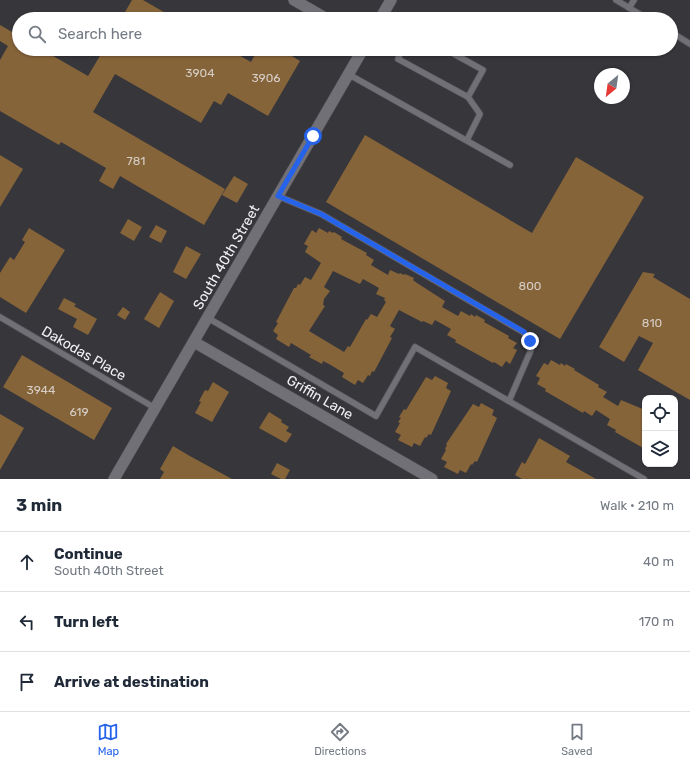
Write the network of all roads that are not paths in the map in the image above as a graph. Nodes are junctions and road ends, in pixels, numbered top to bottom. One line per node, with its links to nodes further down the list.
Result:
1 (294, 0): 6 (street)
2 (391, 0): 7 (street)
3 (616, 0): 5 (lane)
4 (634, 0): 5 (lane)
5 (629, 8): 8 (lane)
6 (315, 12)
7 (384, 12)
8 (636, 12)
9 (678, 36): 10 (lane)
10 (690, 44)
11 (359, 56): 14 (street, South 40th Street)
12 (399, 56): 15 (lane)
13 (458, 56): 15 (lane)
14 (348, 74): 16 (lane); 18 (street, South 40th Street)
15 (468, 98): 16 (lane)
16 (467, 140): 17 (lane)
17 (510, 165)
18 (278, 196): 20 (street, South 40th Street); 22 (lane)
19 (0, 317): 23 (lane, Dakodas Place)
20 (208, 318): 21 (street, South 40th Street); 22 (lane)
21 (194, 342): 23 (street, South 40th Street); 25 (street, Griffin Lane)
22 (508, 400): 26 (lane)
23 (155, 408): 24 (street, South 40th Street)
24 (114, 479)
25 (432, 479)
26 (644, 479)

